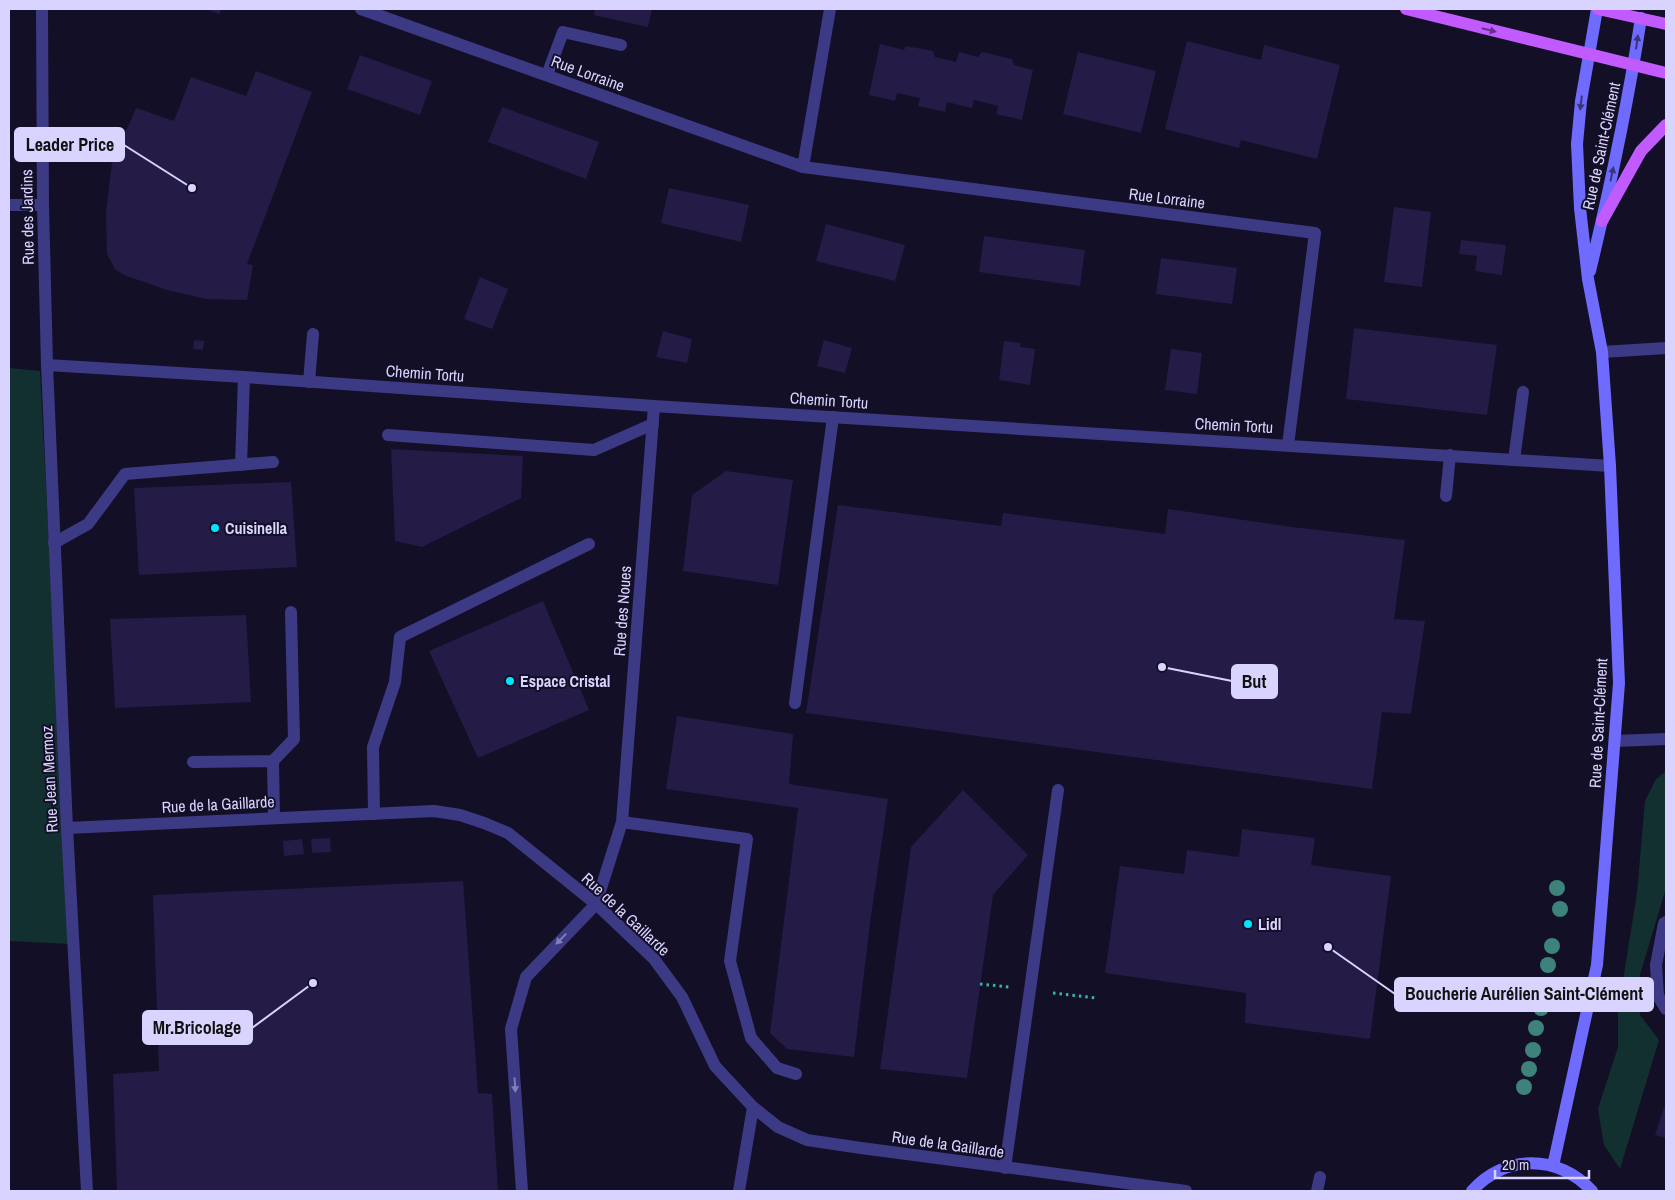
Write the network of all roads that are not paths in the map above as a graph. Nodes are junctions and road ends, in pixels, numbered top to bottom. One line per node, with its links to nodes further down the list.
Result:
1 (42, 9): 17 (street, Rue des Jardins)
2 (361, 9): 13 (street, Rue Lorraine)
3 (830, 9): 15 (street)
4 (1406, 9): 6 (main road)
5 (1598, 9): 7 (main road); 10 (street, Rue de Saint-Clément)
6 (1443, 14): 10 (main road, one-way to 10)
7 (1641, 18): 8 (main road); 11 (street, Rue de Saint-Clément, one-way to 7)
8 (1666, 24)
9 (621, 45): 13 (street)
10 (1589, 55): 11 (main road); 19 (street, Rue de Saint-Clément, one-way to 19)
11 (1634, 66): 12 (main road); 18 (street, Rue de Saint-Clément, one-way to 11)
12 (1666, 73)
13 (547, 75): 15 (street, Rue Lorraine)
14 (1666, 125): 18 (main road)
15 (803, 167): 31 (street, Rue Lorraine)
16 (9, 205): 17 (street)
17 (43, 205): 23 (street, Rue des Jardins)
18 (1602, 221): 19 (street, Rue de Saint-Clément)
19 (1588, 278): 22 (street, Rue de Saint-Clément)
20 (313, 334): 25 (street)
21 (1666, 348): 22 (street)
22 (1602, 352): 36 (street, Rue de Saint-Clément)
23 (47, 365): 24 (street, Chemin Tortu); 38 (street, Rue Jean Mermoz)
24 (244, 377): 25 (street, Chemin Tortu); 35 (street)
25 (309, 382): 27 (street, Chemin Tortu)
26 (1523, 392): 33 (street)
27 (654, 406): 28 (street, Chemin Tortu); 29 (street, Rue des Noues)
28 (833, 417): 31 (street, Chemin Tortu); 41 (street)
29 (652, 424): 30 (street); 49 (street, Rue des Noues)
30 (388, 435)
31 (1288, 444): 32 (street, Chemin Tortu)
32 (1450, 455): 33 (street, Chemin Tortu); 37 (street)
33 (1514, 460): 36 (street, Chemin Tortu)
34 (273, 462): 35 (street)
35 (241, 465): 38 (street)
36 (1610, 466): 43 (street, Rue de Saint-Clément)
37 (1446, 496)
38 (54, 543): 50 (street, Rue Jean Mermoz)
39 (589, 544): 47 (street)
40 (291, 612): 44 (street)
41 (795, 703)
42 (1666, 740): 43 (street)
43 (1615, 741): 57 (street, Rue de Saint-Clément)
44 (273, 761): 45 (street); 48 (street)
45 (193, 762)
46 (1058, 790): 58 (street)
47 (374, 814): 48 (street, Rue de la Gaillarde); 51 (street, Rue de la Gaillarde)
48 (274, 818): 50 (street, Rue de la Gaillarde)
49 (622, 822): 51 (street, Rue des Noues); 55 (street)
50 (67, 828): 60 (street, Rue Jean Mermoz)
51 (596, 904): 56 (street, Rue de la Gaillarde); 61 (street, one-way to 61)
52 (1665, 920): 53 (street)
53 (1661, 965): 54 (street)
54 (1666, 1009)
55 (796, 1074)
56 (753, 1107): 58 (street, Rue de la Gaillarde); 62 (street)
57 (1553, 1166): 65 (street); 66 (street)
58 (1005, 1168): 63 (street, Rue de la Gaillarde)
59 (1320, 1177): 64 (street)
60 (87, 1191)
61 (522, 1191)
62 (739, 1191)
63 (1186, 1191)
64 (1317, 1191)
65 (1472, 1191)
66 (1592, 1191)

